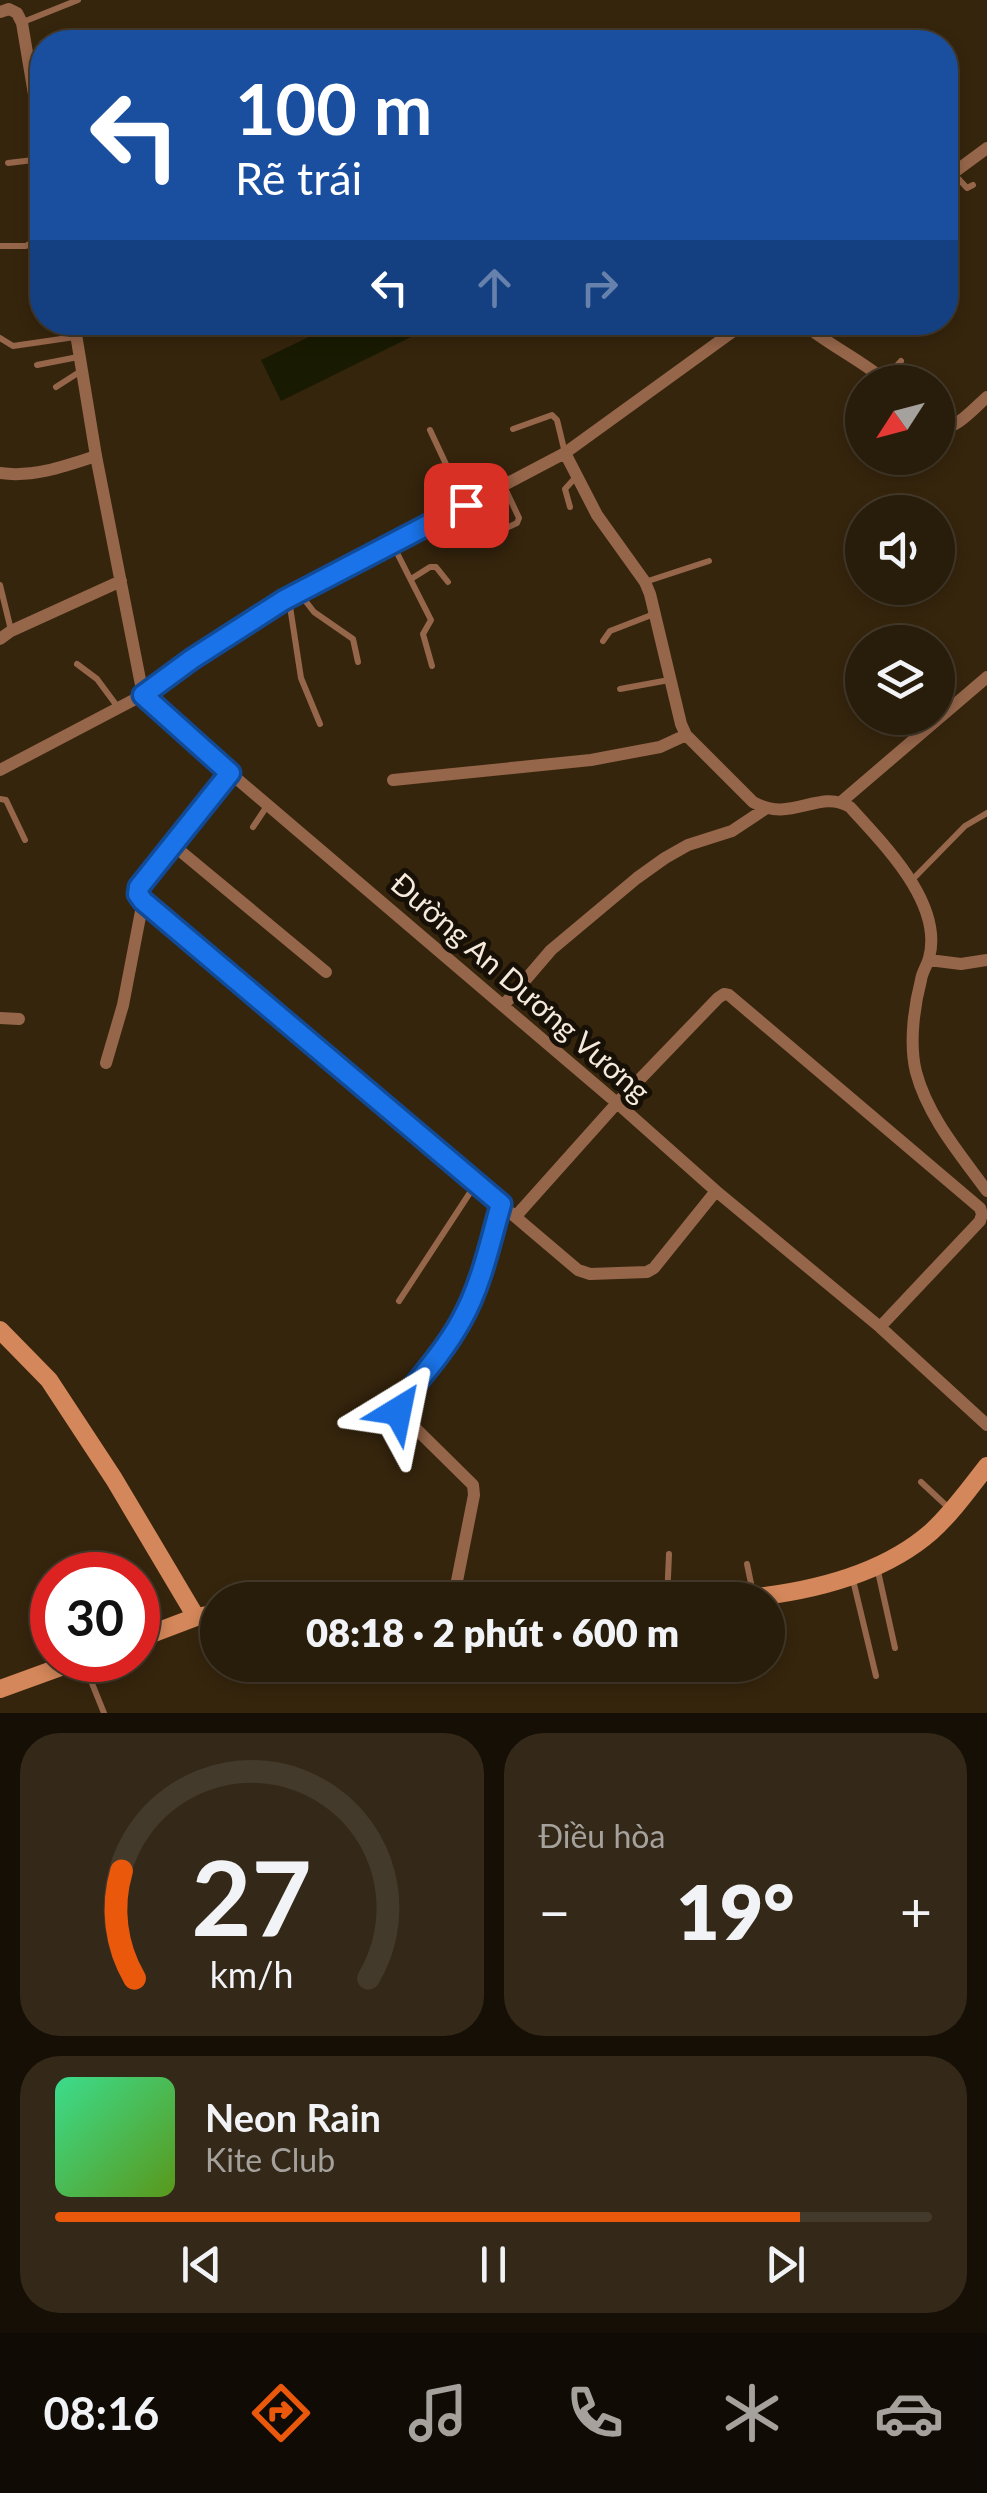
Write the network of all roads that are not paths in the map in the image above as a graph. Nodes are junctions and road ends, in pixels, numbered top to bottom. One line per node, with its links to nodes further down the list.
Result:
1 (78, 0): 3 (lane)
2 (0, 12): 3 (street)
3 (22, 23): 4 (street)
4 (30, 71)
5 (987, 148): 8 (street)
6 (30, 160): 7 (lane)
7 (8, 163)
8 (958, 169)
9 (958, 182): 10 (lane)
10 (973, 185)
11 (30, 244): 12 (lane)
12 (0, 246)
13 (56, 335): 17 (lane)
14 (76, 335): 19 (street)
15 (728, 335): 28 (street)
16 (817, 335): 21 (street)
17 (0, 338)
18 (901, 361): 22 (lane)
19 (81, 363): 20 (lane); 23 (lane); 29 (street)
20 (37, 365)
21 (864, 365)
22 (898, 365)
23 (56, 387)
24 (987, 398): 25 (street)
25 (955, 425)
26 (430, 430): 33 (lane)
27 (512, 430): 28 (lane)
28 (565, 453): 31 (street); 32 (street)
29 (96, 456): 30 (street); 40 (street)
30 (0, 473)
31 (577, 476): 34 (lane); 42 (street)
32 (504, 486): 33 (street); 35 (lane)
33 (466, 505): 36 (lane); 37 (street)
34 (570, 507)
35 (500, 531)
36 (482, 542)
37 (393, 544): 39 (lane); 44 (street)
38 (709, 561): 42 (lane)
39 (411, 579): 41 (lane); 50 (lane)
40 (121, 581): 46 (street); 54 (street)
41 (448, 582)
42 (645, 582): 45 (street)
43 (0, 585): 46 (lane)
44 (294, 595): 48 (lane); 54 (street); 56 (lane)
45 (655, 614): 47 (lane); 52 (street)
46 (6, 635)
47 (603, 641)
48 (358, 662)
49 (77, 664): 55 (lane)
50 (432, 666)
51 (987, 677): 62 (street)
52 (671, 680): 53 (lane); 57 (street)
53 (620, 689)
54 (143, 695): 55 (street); 59 (street, Đường An Dương Vương)
55 (118, 707): 58 (street)
56 (320, 724)
57 (686, 735): 60 (street); 64 (street)
58 (0, 770)
59 (230, 773): 63 (street, Đường An Dương Vương); 68 (street)
60 (394, 780)
61 (0, 799): 67 (lane)
62 (841, 802): 64 (street); 69 (street)
63 (268, 805): 66 (lane); 74 (street, Đường An Dương Vương)
64 (765, 808): 74 (street)
65 (987, 813): 69 (lane)
66 (253, 827)
67 (24, 840)
68 (173, 845): 70 (street); 73 (street)
69 (912, 880): 71 (street)
70 (143, 901): 77 (street); 79 (street)
71 (929, 960): 72 (street); 81 (street)
72 (987, 960)
73 (326, 972)
74 (503, 1006): 78 (street, Đường An Dương Vương)
75 (0, 1018): 76 (street)
76 (19, 1019)
77 (106, 1062)
78 (617, 1103): 80 (street, Đường An Dương Vương); 83 (street); 85 (street)
79 (476, 1182): 82 (street); 84 (lane)
80 (716, 1191): 83 (street); 85 (street, Đường An Dương Vương)
81 (987, 1191)
82 (501, 1204): 83 (street); 95 (street)
83 (516, 1216)
84 (399, 1301)
85 (880, 1327): 87 (street, Đường An Dương Vương)
86 (0, 1330): 100 (main road)
87 (987, 1425)
88 (987, 1466): 90 (main road)
89 (921, 1482): 90 (lane)
90 (952, 1511): 93 (main road)
91 (669, 1554): 96 (lane)
92 (746, 1564): 97 (lane)
93 (876, 1564): 94 (main road); 102 (lane)
94 (852, 1576): 98 (main road); 103 (lane)
95 (456, 1582)
96 (668, 1582)
97 (750, 1582)
98 (785, 1592)
99 (200, 1616): 100 (main road)
100 (196, 1617): 101 (main road)
101 (160, 1631)
102 (895, 1648)
103 (876, 1676)
104 (30, 1678): 106 (main road)
105 (91, 1682): 107 (lane)
106 (0, 1689)
107 (104, 1713)

